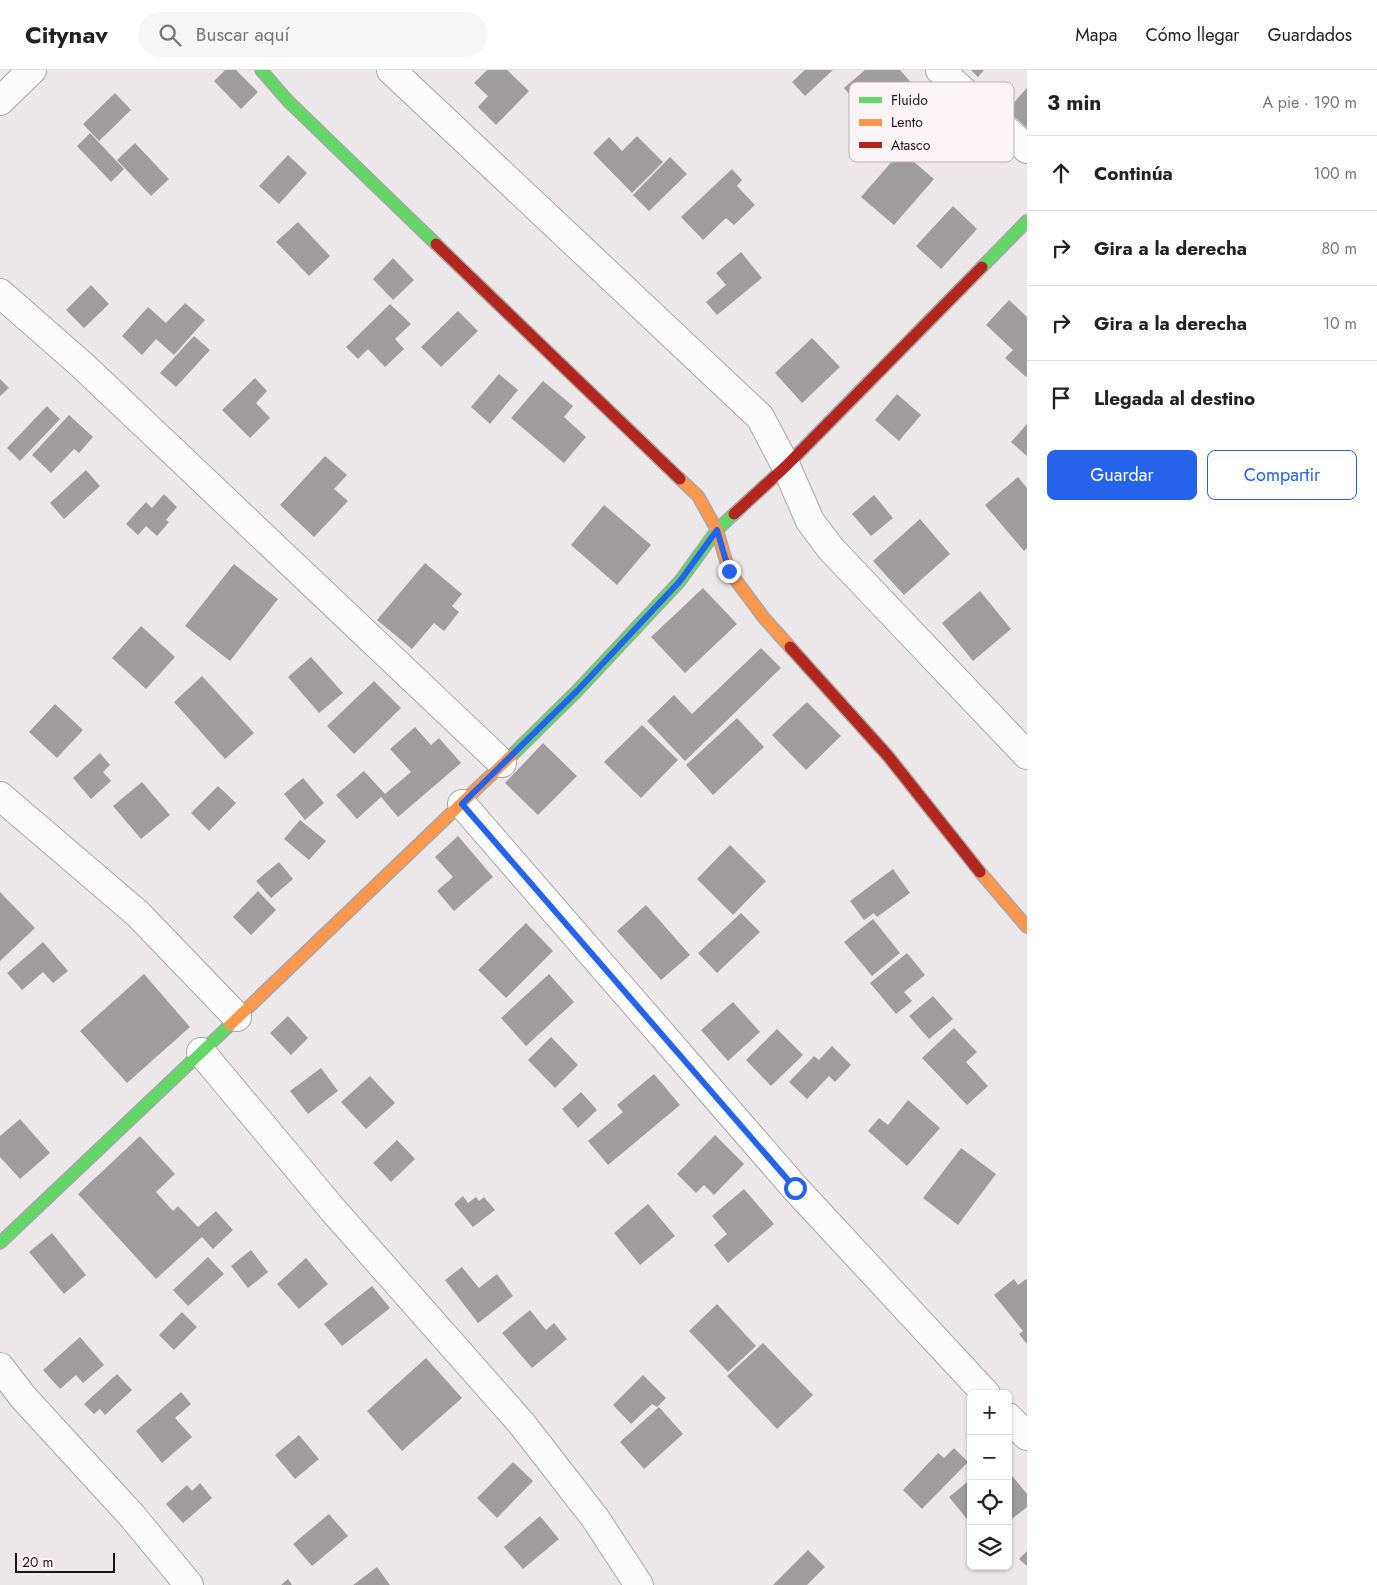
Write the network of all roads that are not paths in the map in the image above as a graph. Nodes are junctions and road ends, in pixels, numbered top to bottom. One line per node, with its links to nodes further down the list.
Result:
1 (32, 70): 6 (street)
2 (262, 70): 12 (street)
3 (391, 70): 11 (street)
4 (940, 70): 5 (street)
5 (953, 82)
6 (0, 101)
7 (1014, 137): 8 (street)
8 (1027, 149)
9 (1023, 233): 11 (street)
10 (0, 293): 14 (street)
11 (786, 466): 12 (street); 13 (street)
12 (717, 530): 14 (street); 17 (street)
13 (1027, 755)
14 (502, 763): 16 (street)
15 (0, 796): 18 (street)
16 (462, 804): 18 (street); 22 (street)
17 (1027, 927)
18 (237, 1017): 19 (street)
19 (201, 1052): 20 (street); 26 (street)
20 (0, 1243)
21 (0, 1367): 25 (street)
22 (982, 1390)
23 (1012, 1420): 24 (street)
24 (1027, 1436)
25 (189, 1585)
26 (639, 1585)

